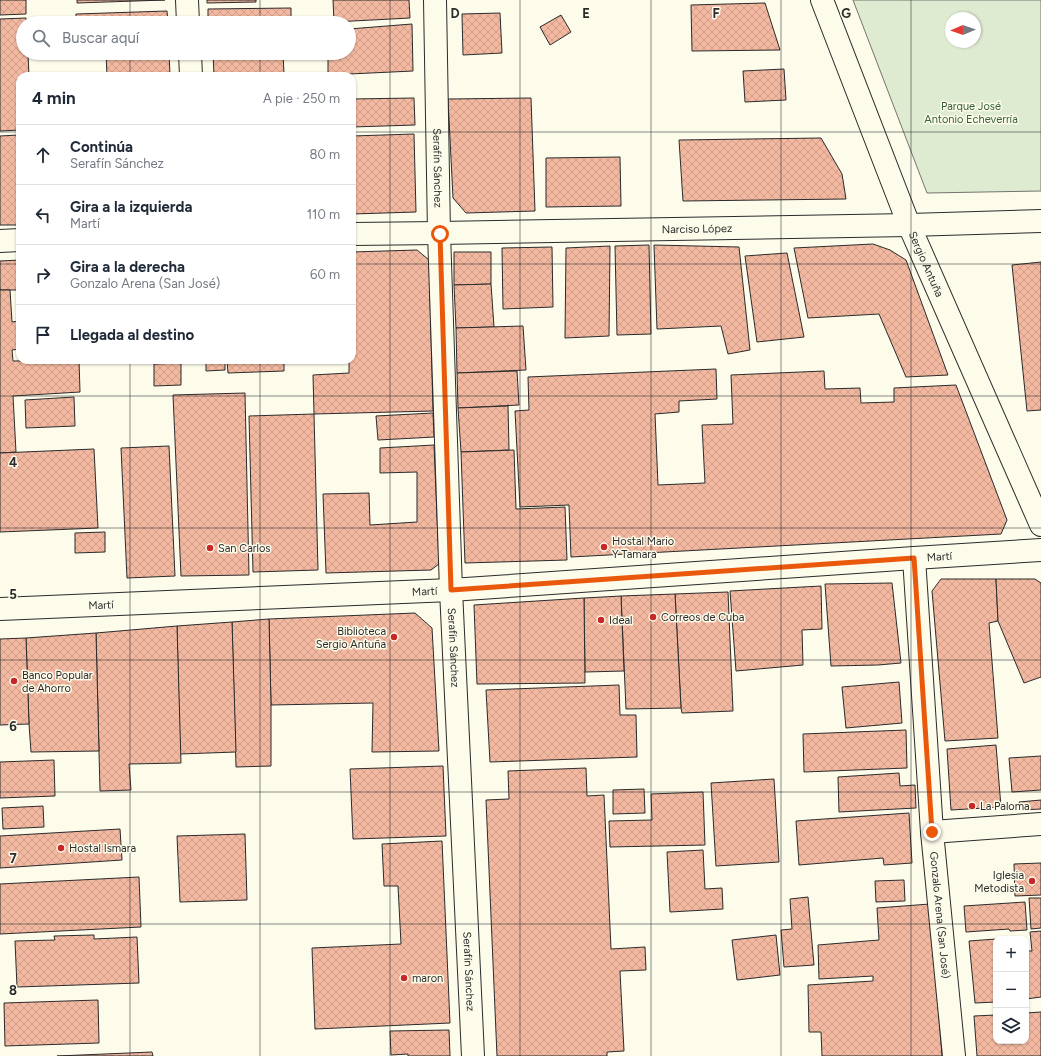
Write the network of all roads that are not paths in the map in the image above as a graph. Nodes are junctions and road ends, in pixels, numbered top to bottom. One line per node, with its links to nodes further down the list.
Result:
1 (187, 0): 4 (street)
2 (435, 0): 10 (street, Serafín Sánchez)
3 (822, 0): 8 (street, Sergio Antuña)
4 (188, 16)
5 (190, 60): 6 (street)
6 (191, 72)
7 (1041, 221): 8 (street, Narciso López)
8 (909, 225): 10 (street, Narciso López); 13 (street, Sergio Antuña)
9 (356, 234): 10 (street, Narciso López)
10 (440, 234): 16 (street, Serafín Sánchez)
11 (16, 240): 12 (street)
12 (0, 241)
13 (1041, 525)
14 (1041, 550): 15 (street, Martí)
15 (914, 558): 16 (street, Martí); 19 (street, Gonzalo Arena (San José))
16 (451, 590): 17 (street, Martí); 20 (street, Serafín Sánchez)
17 (0, 609)
18 (1041, 824): 19 (street)
19 (932, 832): 21 (street, Gonzalo Arena (San José))
20 (473, 1056)
21 (954, 1056)

